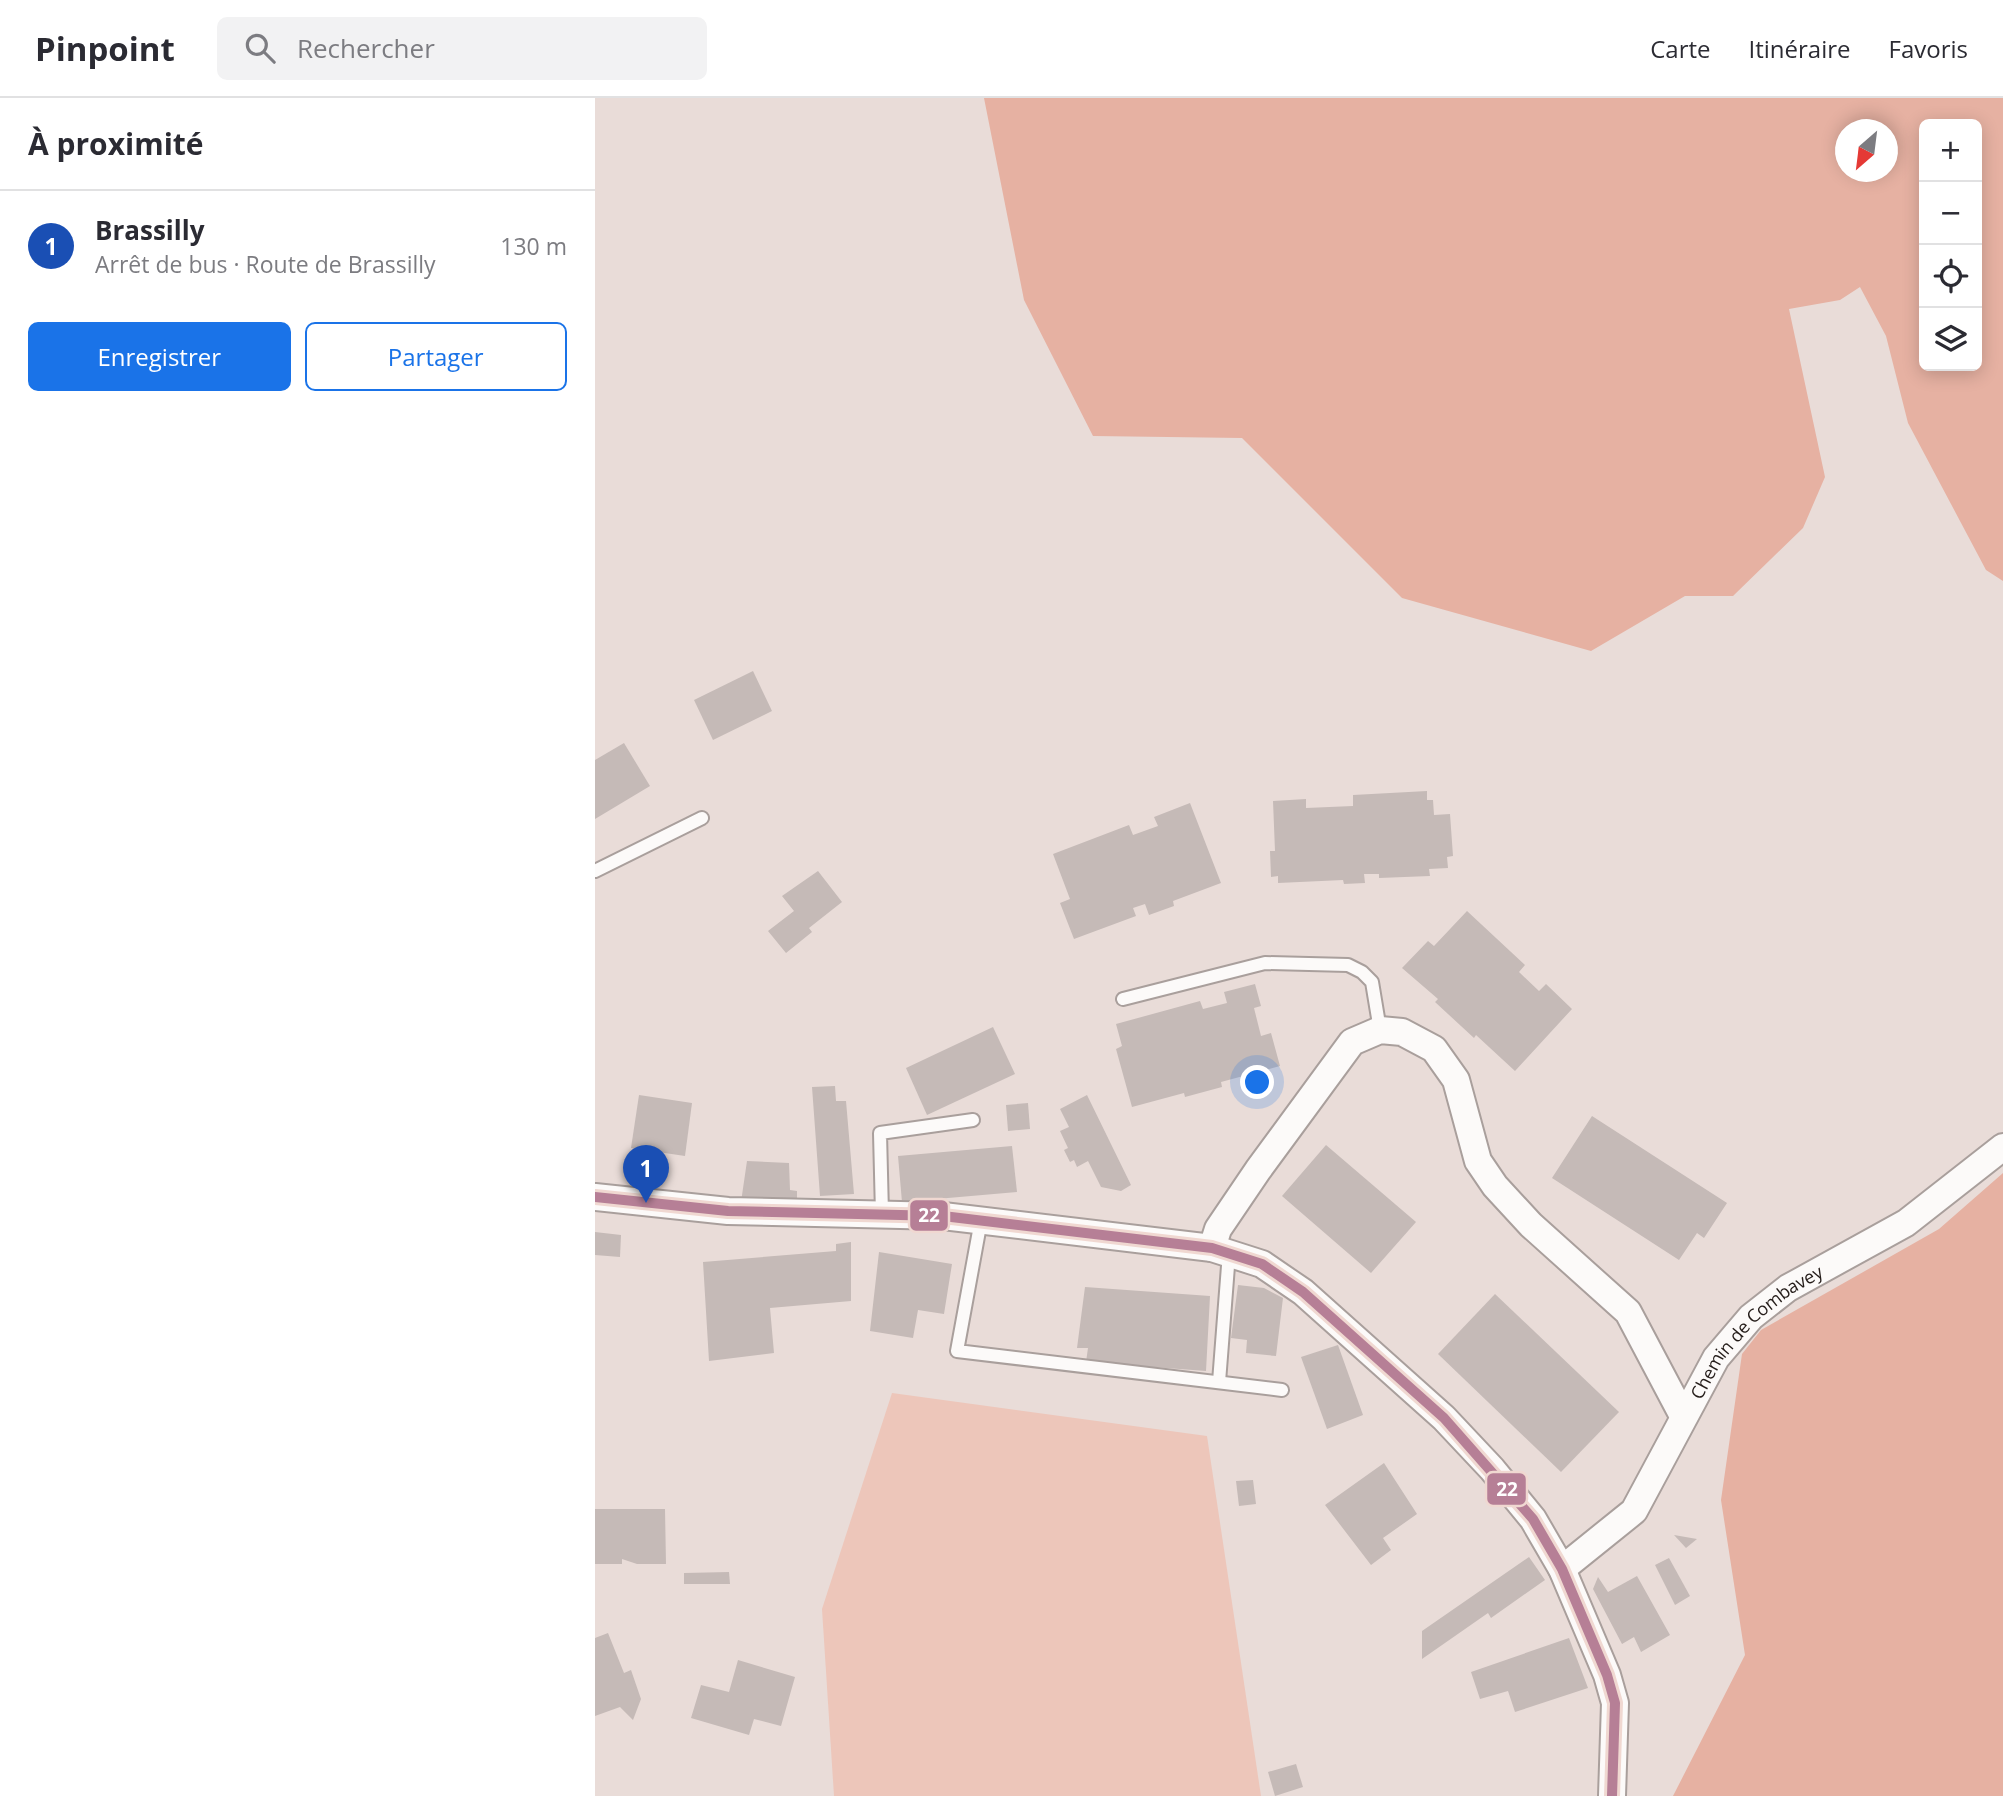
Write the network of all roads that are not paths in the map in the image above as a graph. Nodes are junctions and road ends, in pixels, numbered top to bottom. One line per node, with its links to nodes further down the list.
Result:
1 (702, 818): 2 (lane)
2 (595, 872)
3 (1123, 999): 4 (lane)
4 (1380, 1030): 10 (street); 13 (street)
5 (973, 1120): 8 (lane)
6 (2003, 1147): 13 (street, Chemin de Combavey)
7 (595, 1197): 8 (street)
8 (882, 1214): 9 (street)
9 (981, 1220): 10 (street); 11 (lane)
10 (1220, 1250): 11 (lane); 14 (street)
11 (1219, 1382): 12 (lane)
12 (1282, 1390)
13 (1683, 1416): 14 (street, Chemin de Combavey)
14 (1562, 1569): 15 (street)
15 (1612, 1796)

